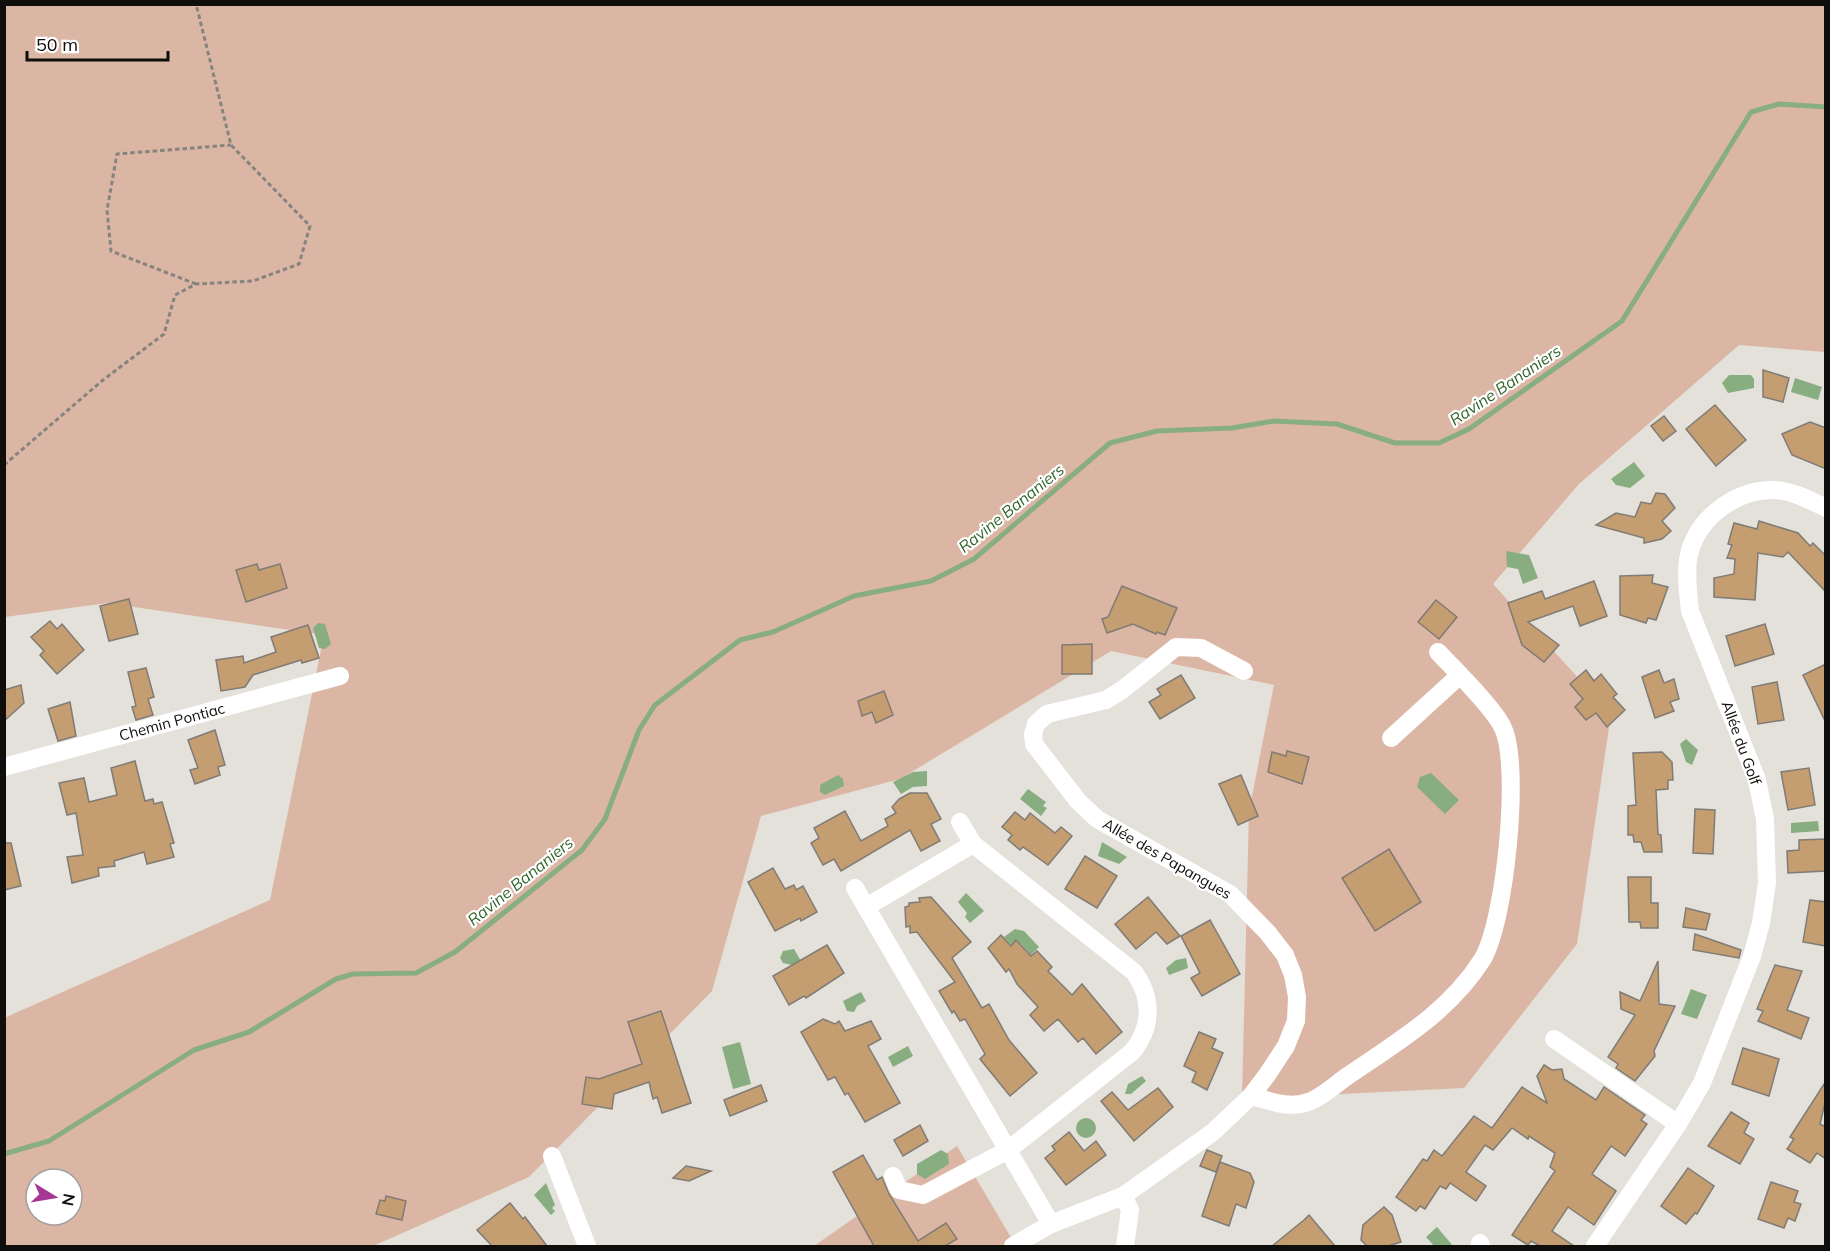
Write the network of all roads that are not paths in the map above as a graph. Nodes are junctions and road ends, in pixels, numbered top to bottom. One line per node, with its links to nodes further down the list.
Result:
1 (1826, 508): 14 (street, Allée du Golf)
2 (1438, 652): 4 (street)
3 (1244, 671): 13 (street, Allée des Papangues)
4 (1460, 675): 6 (street); 13 (street)
5 (340, 676): 7 (street, Chemin Pontiac)
6 (1391, 738)
7 (4, 767)
8 (960, 822): 9 (street)
9 (973, 844): 11 (street); 15 (street)
10 (855, 888): 11 (street)
11 (866, 907): 15 (street)
12 (1554, 1039): 14 (street)
13 (1251, 1096): 18 (street, Allée des Papangues)
14 (1678, 1124): 23 (street, Allée du Golf)
15 (1008, 1150): 17 (street); 19 (street)
16 (552, 1156): 20 (street)
17 (893, 1176)
18 (1123, 1196): 19 (street, Allée des Papangues); 22 (street)
19 (1051, 1224): 21 (street, Allée des Papangues)
20 (587, 1246)
21 (1013, 1246)
22 (1125, 1246)
23 (1595, 1246)

